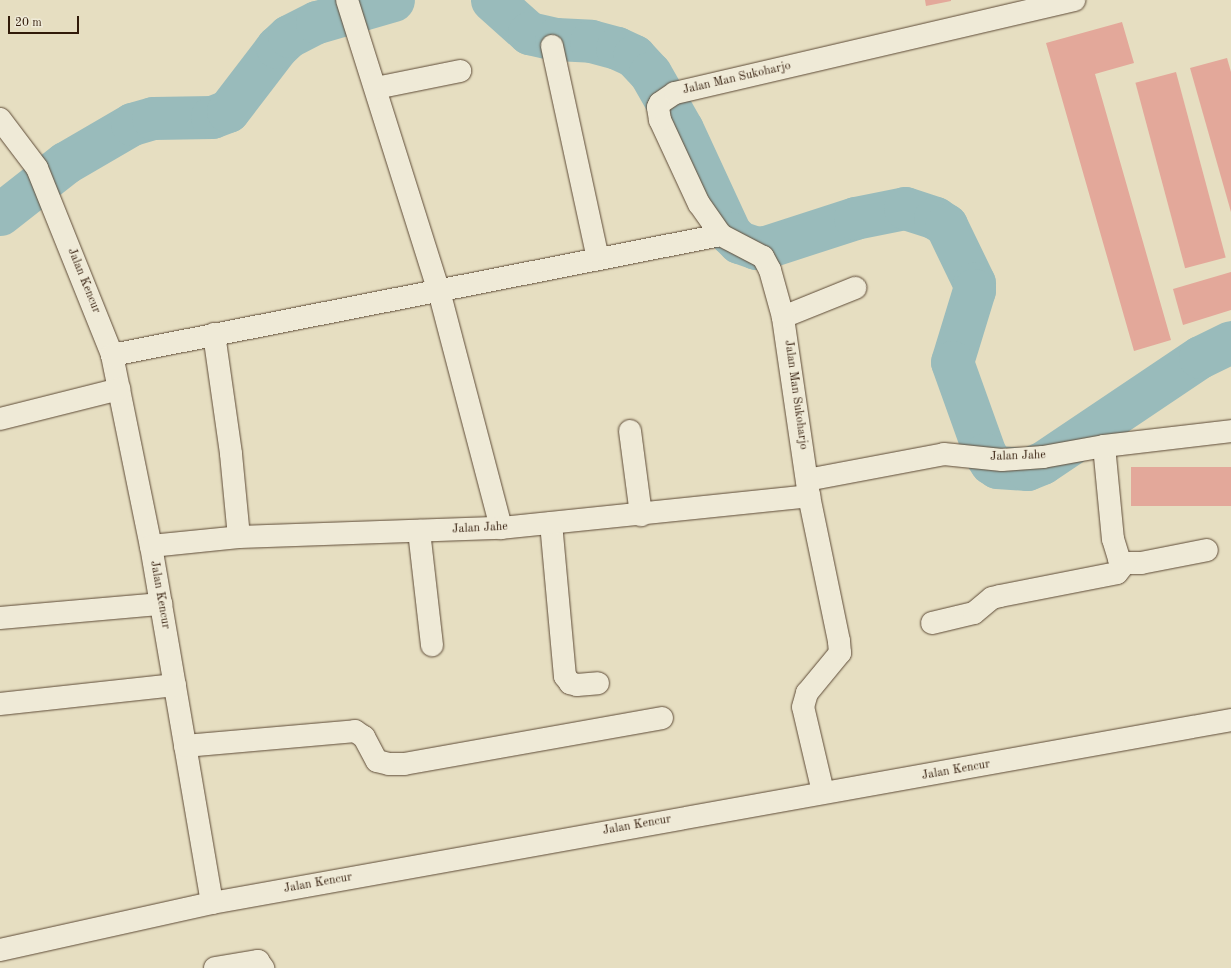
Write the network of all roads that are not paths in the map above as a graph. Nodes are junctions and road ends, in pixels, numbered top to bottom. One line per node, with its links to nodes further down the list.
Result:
1 (1074, 0): 7 (street, Jalan Man Sukoharjo)
2 (349, 4): 5 (street)
3 (552, 46): 8 (street)
4 (460, 71): 5 (street)
5 (376, 88): 10 (street)
6 (0, 119): 13 (street, Jalan Kencur)
7 (721, 235): 8 (street); 11 (street, Jalan Man Sukoharjo)
8 (598, 258): 10 (street)
9 (855, 288): 11 (street)
10 (439, 291): 12 (street); 22 (street)
11 (783, 317): 19 (street, Jalan Man Sukoharjo)
12 (214, 334): 13 (street); 24 (street)
13 (112, 355): 14 (street, Jalan Kencur)
14 (119, 389): 15 (street); 25 (street, Jalan Kencur)
15 (0, 419)
16 (630, 431): 20 (street)
17 (1231, 431): 18 (street, Jalan Jahe)
18 (1104, 446): 19 (street, Jalan Jahe); 27 (street)
19 (807, 480): 20 (street, Jalan Jahe); 38 (street, Jalan Man Sukoharjo)
20 (641, 515): 21 (street, Jalan Jahe)
21 (551, 523): 22 (street, Jalan Jahe); 32 (street)
22 (502, 528): 23 (street, Jalan Jahe)
23 (418, 531): 24 (street, Jalan Jahe); 31 (street)
24 (239, 536): 25 (street, Jalan Jahe)
25 (151, 546): 28 (street, Jalan Kencur)
26 (1207, 550): 27 (street)
27 (1125, 563): 30 (street)
28 (161, 604): 29 (street); 33 (street, Jalan Kencur)
29 (0, 618)
30 (932, 623)
31 (432, 645)
32 (598, 683)
33 (175, 685): 34 (street); 37 (street, Jalan Kencur)
34 (0, 704)
35 (662, 718): 37 (street)
36 (1231, 720): 38 (street, Jalan Kencur)
37 (185, 746): 39 (street, Jalan Kencur)
38 (823, 792): 39 (street, Jalan Kencur)
39 (212, 903): 40 (street)
40 (0, 950)
41 (215, 968): 42 (street)
42 (263, 968)

